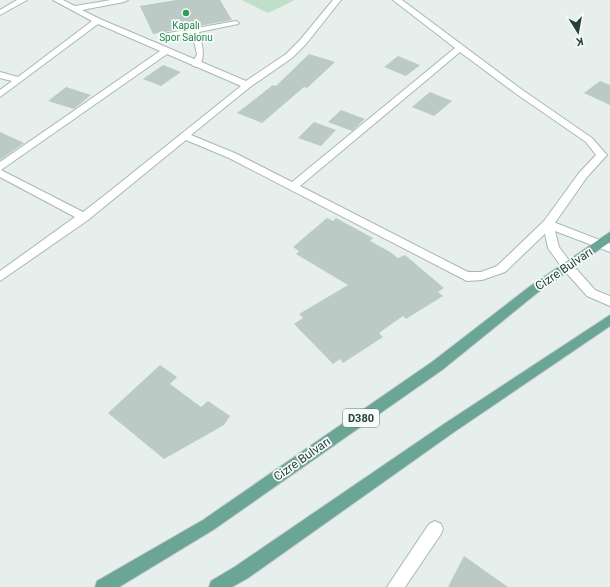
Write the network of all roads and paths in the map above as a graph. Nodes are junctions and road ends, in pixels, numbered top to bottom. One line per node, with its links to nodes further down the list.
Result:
1 (23, 0): 7 (street)
2 (57, 0): 6 (street)
3 (124, 0): 6 (street)
4 (337, 0): 17 (street)
5 (397, 0): 12 (street)
6 (74, 9): 8 (street)
7 (0, 13)
8 (97, 22): 13 (street); 16 (street)
9 (236, 23): 10 (lane)
10 (195, 30): 11 (lane); 14 (lane)
11 (163, 36)
12 (461, 47): 22 (street); 24 (street)
13 (165, 51): 14 (street); 20 (street)
14 (196, 65): 17 (street)
15 (0, 75): 16 (street)
16 (17, 80): 18 (street)
17 (247, 85): 19 (street)
18 (0, 94)
19 (186, 137): 22 (street); 23 (street)
20 (0, 168)
21 (0, 173): 23 (street)
22 (293, 187): 24 (street)
23 (84, 217): 27 (street)
24 (548, 224): 25 (street); 26 (street)
25 (607, 243): 26 (main road, Cizre Bulvarı / D380)
26 (567, 266): 28 (street); 31 (main road, Cizre Bulvarı / D380)
27 (0, 277)
28 (610, 301)
29 (610, 320): 32 (main road)
30 (435, 529): 33 (street)
31 (103, 587)
32 (217, 587)
33 (395, 587)

